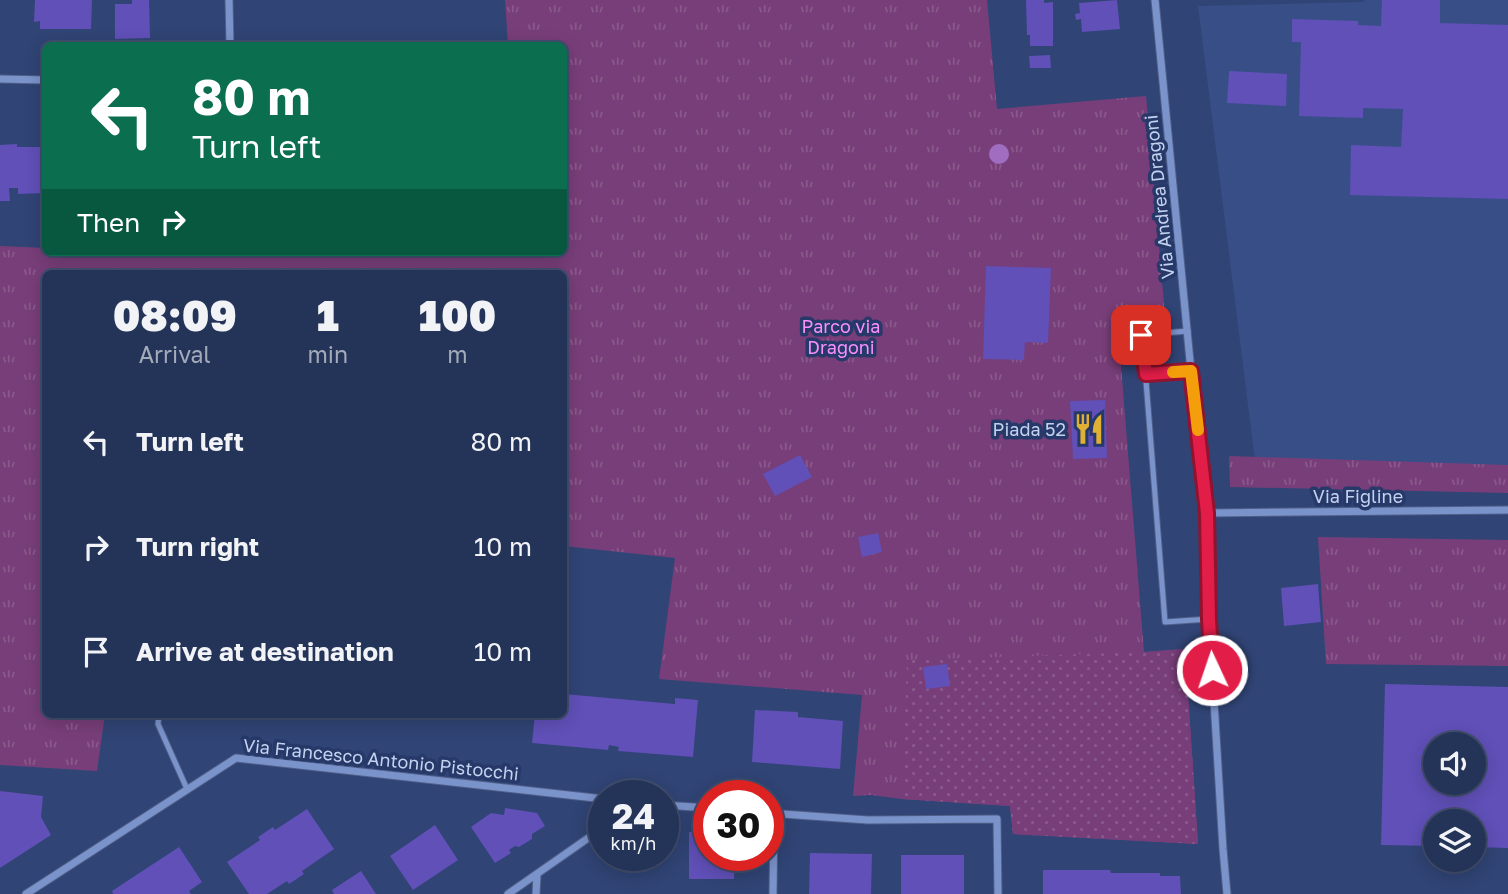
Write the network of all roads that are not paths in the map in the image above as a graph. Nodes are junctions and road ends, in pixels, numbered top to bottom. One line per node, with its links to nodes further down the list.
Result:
1 (229, 0): 3 (street)
2 (1155, 0): 6 (street, Via Andrea Dragoni)
3 (230, 42)
4 (0, 79): 5 (street)
5 (42, 80)
6 (1188, 331): 7 (lane); 9 (street, Via Andrea Dragoni)
7 (1141, 335): 8 (lane); 10 (lane)
8 (1119, 341)
9 (1191, 371): 10 (lane); 12 (street, Via Andrea Dragoni)
10 (1146, 374): 13 (lane)
11 (1508, 510): 12 (street, Via Figline)
12 (1207, 513): 13 (street, Via Andrea Dragoni)
13 (1209, 619): 26 (street, Via Andrea Dragoni)
14 (159, 718): 15 (lane)
15 (187, 789): 16 (street, Via Francesco Antonio Pistocchi); 21 (street, Via Francesco Antonio Pistocchi)
16 (588, 797)
17 (784, 814): 25 (street)
18 (588, 838): 20 (street)
19 (773, 871): 24 (street)
20 (537, 875): 22 (street); 23 (street)
21 (26, 894)
22 (508, 894)
23 (536, 894)
24 (774, 894)
25 (998, 894)
26 (1227, 894)

